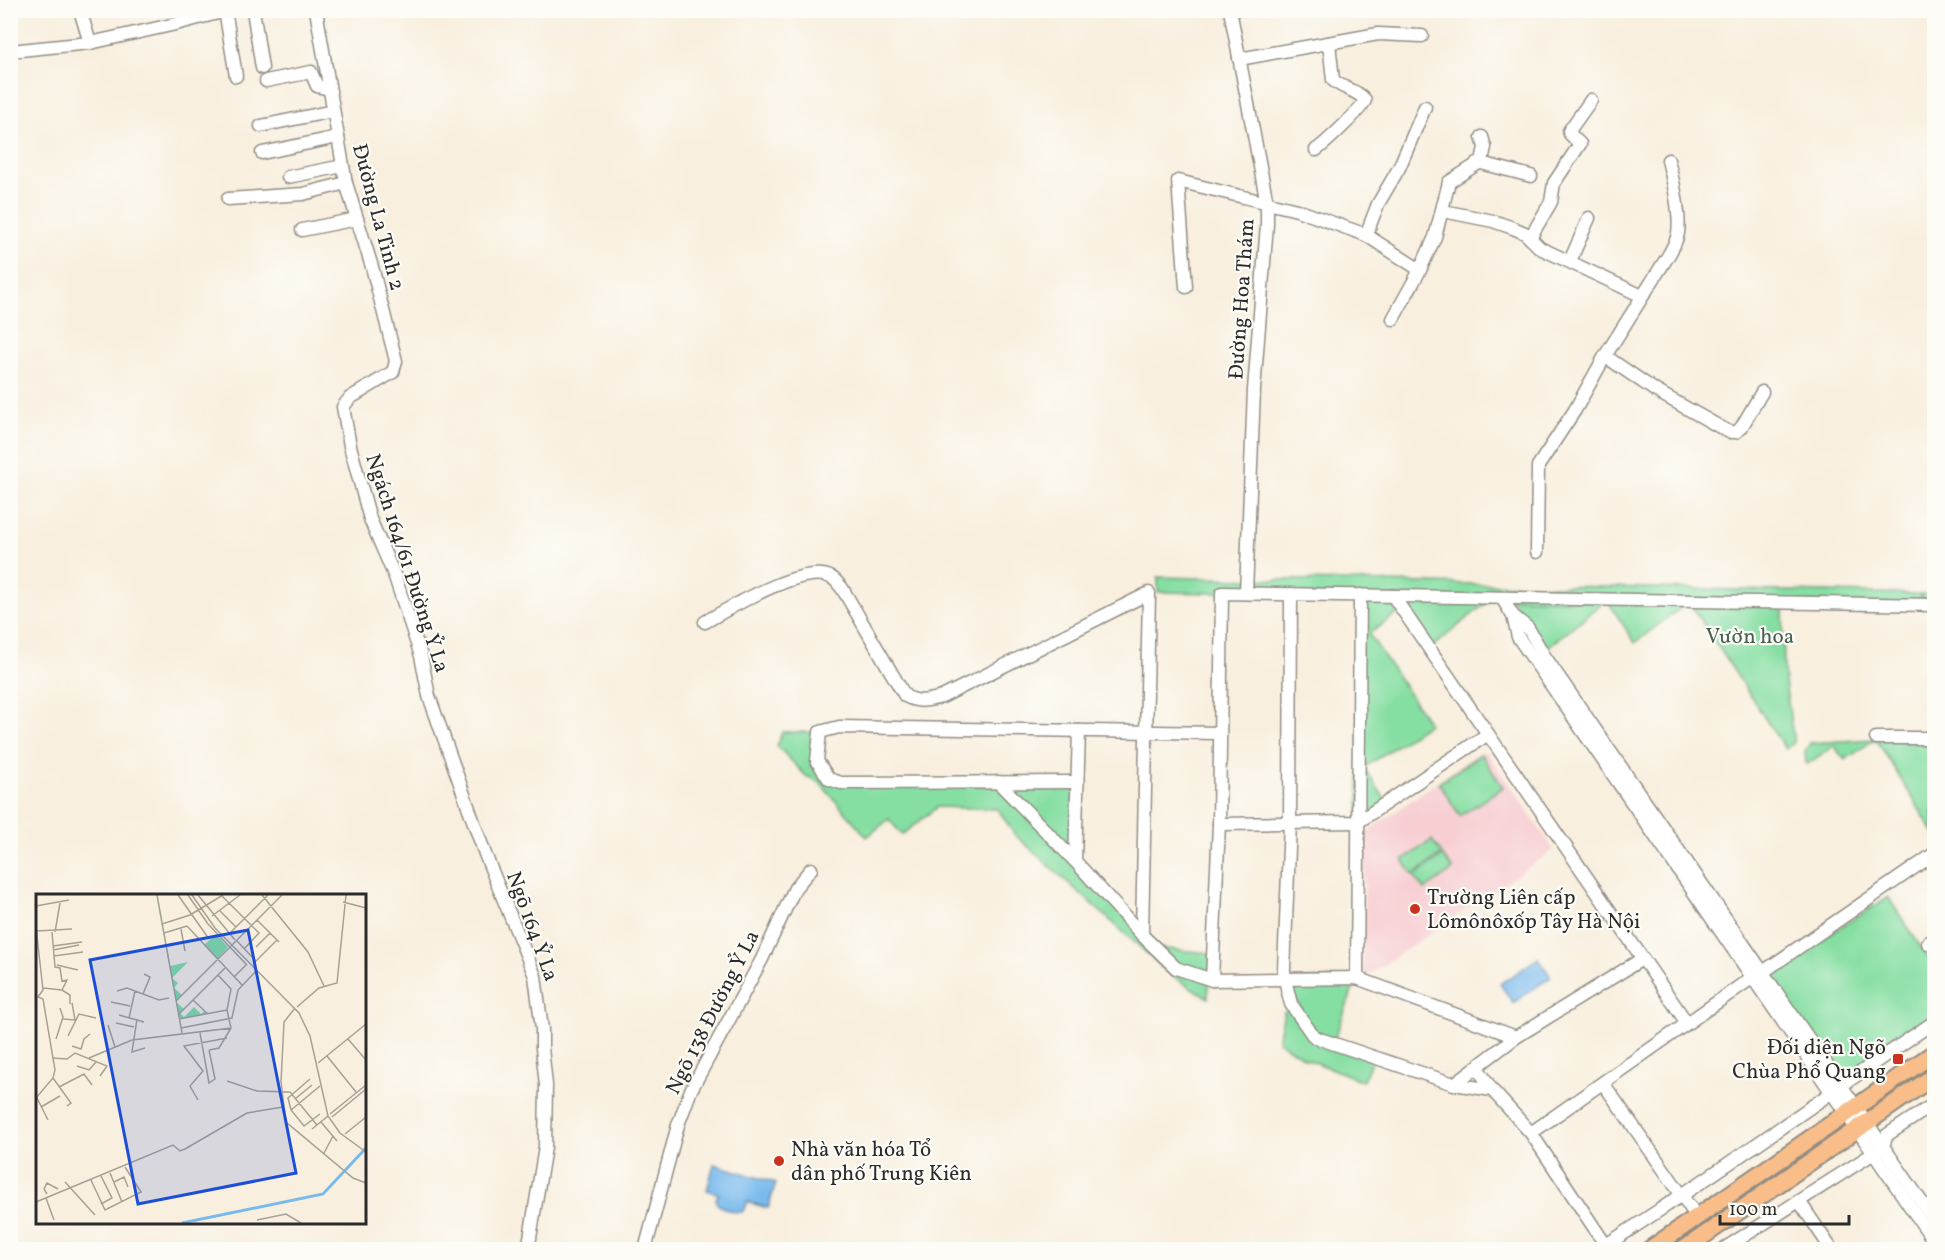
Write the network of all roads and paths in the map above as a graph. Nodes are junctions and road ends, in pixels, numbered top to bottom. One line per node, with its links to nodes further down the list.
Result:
1 (80, 10): 7 (street)
2 (254, 10): 11 (street)
3 (316, 10): 14 (street, Đường La Tinh 2)
4 (1230, 10): 10 (street, Đường Hoa Thám)
5 (225, 11): 7 (street); 12 (street)
6 (1422, 36): 8 (street)
7 (90, 43): 9 (street)
8 (1329, 43): 10 (street); 21 (street)
9 (10, 51)
10 (1239, 60): 30 (street, Đường Hoa Thám)
11 (262, 68)
12 (236, 76)
13 (266, 81): 14 (street)
14 (329, 89): 17 (street, Đường La Tinh 2)
15 (1591, 100): 36 (street)
16 (1425, 106): 35 (street)
17 (333, 111): 18 (street); 19 (street, Đường La Tinh 2)
18 (261, 126)
19 (338, 137): 22 (street); 25 (street, Đường La Tinh 2)
20 (1482, 137): 24 (street)
21 (1316, 150)
22 (262, 153)
23 (1668, 160): 40 (street)
24 (1481, 163): 26 (street); 31 (street)
25 (343, 166): 27 (street); 28 (street, Đường La Tinh 2)
26 (1531, 176)
27 (288, 177)
28 (346, 183): 29 (street); 33 (street, Đường La Tinh 2)
29 (228, 199)
30 (1267, 203): 35 (street); 39 (street); 46 (street, Đường Hoa Thám)
31 (1443, 211): 36 (street); 38 (street)
32 (1589, 218): 37 (street)
33 (357, 219): 34 (street); 44 (street, Đường La Tinh 2)
34 (302, 230)
35 (1366, 234): 38 (street)
36 (1530, 238): 37 (street)
37 (1570, 261): 40 (street)
38 (1420, 270): 41 (street)
39 (1186, 287)
40 (1642, 296): 42 (street)
41 (1393, 319)
42 (1605, 356): 43 (street); 45 (street)
43 (1762, 392)
44 (344, 407): 53 (street, Ngách 164/61 Đường Ỷ La)
45 (1537, 552)
46 (1246, 593): 47 (street); 56 (street)
47 (1291, 594): 48 (street); 63 (street)
48 (1360, 596): 49 (street); 62 (street)
49 (1393, 596): 50 (street); 57 (street)
50 (1502, 598): 51 (street); 71 (street)
51 (1935, 605)
52 (705, 622): 55 (street)
53 (429, 696): 97 (street, Ngõ 164 Ỷ La)
54 (1078, 731): 55 (street); 60 (street); 61 (street)
55 (1147, 732): 56 (street); 68 (street)
56 (1220, 733): 64 (street)
57 (1488, 734): 62 (street); 69 (street)
58 (1876, 738): 59 (street)
59 (1935, 738)
60 (998, 782): 61 (street); 66 (street)
61 (1076, 782): 66 (street)
62 (1358, 822): 63 (street); 72 (street)
63 (1290, 823): 64 (street); 70 (street)
64 (1219, 824): 73 (street)
65 (1935, 854): 71 (street)
66 (1076, 861): 68 (street)
67 (811, 869): 98 (street, Ngõ 138 Đường Ỷ La)
68 (1142, 935): 73 (street)
69 (1642, 959): 77 (street); 78 (street)
70 (1284, 963): 74 (street); 75 (street)
71 (1758, 975): 77 (street); 84 (street); 86 (street)
72 (1357, 978): 75 (street); 78 (street)
73 (1212, 980): 74 (street)
74 (1285, 980): 75 (street); 83 (street)
75 (1300, 980)
76 (1935, 1022): 84 (street)
77 (1687, 1023): 82 (street)
78 (1516, 1037): 80 (street)
79 (1935, 1053): 88 (main road)
80 (1477, 1066): 83 (street); 85 (street)
81 (1935, 1076): 88 (main road)
82 (1603, 1083): 89 (street); 91 (street)
83 (1454, 1084): 85 (street)
84 (1842, 1084): 86 (street); 88 (street)
85 (1492, 1090): 89 (street)
86 (1830, 1092): 88 (street); 91 (street)
87 (1935, 1104): 90 (street)
88 (1857, 1119): 90 (street); 93 (main road); 100 (main road)
89 (1531, 1132): 96 (street)
90 (1879, 1149): 92 (street); 94 (street); 95 (street)
91 (1681, 1197): 93 (street); 96 (street)
92 (1798, 1201): 101 (street); 102 (street)
93 (1697, 1217): 99 (main road)
94 (1935, 1220)
95 (1935, 1241)
96 (1607, 1247)
97 (528, 1250)
98 (645, 1250)
99 (1649, 1250)
100 (1683, 1250)
101 (1722, 1250)
102 (1832, 1250)

